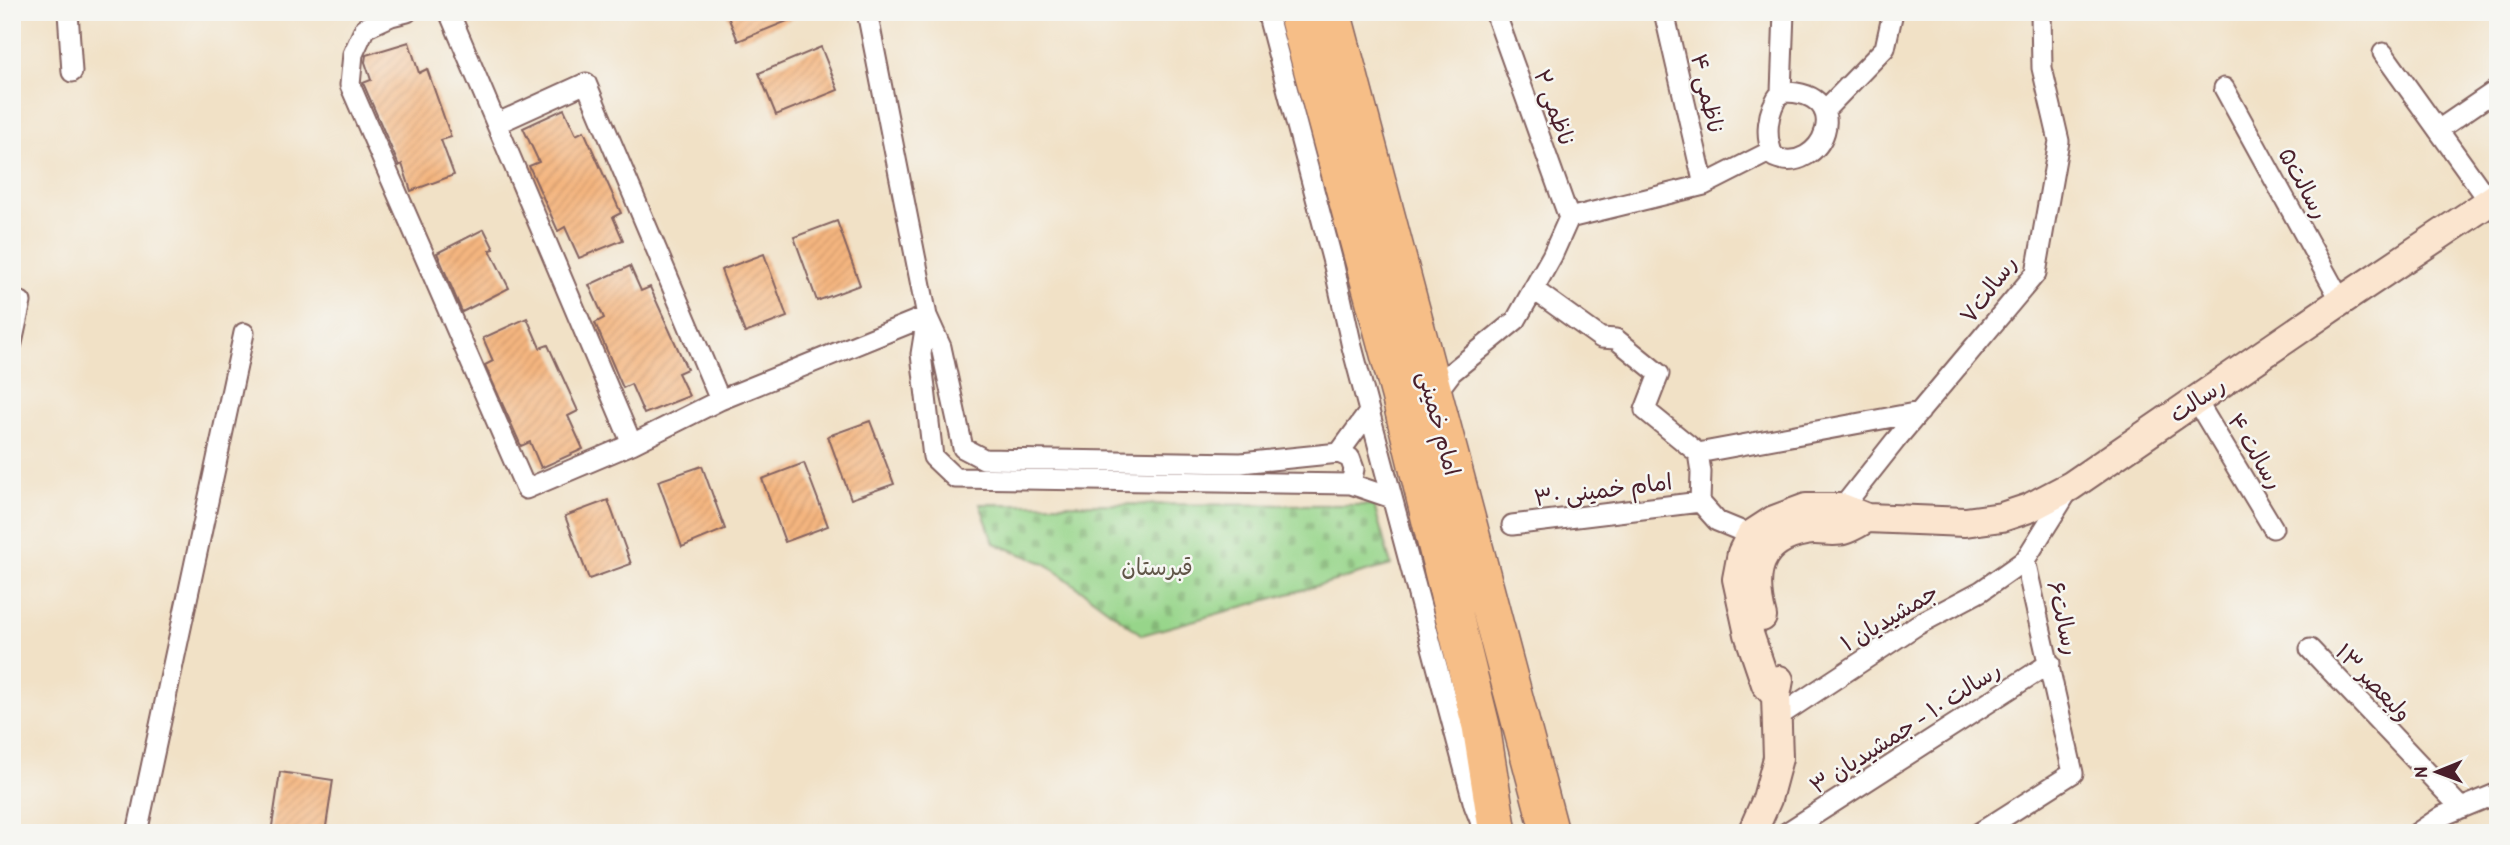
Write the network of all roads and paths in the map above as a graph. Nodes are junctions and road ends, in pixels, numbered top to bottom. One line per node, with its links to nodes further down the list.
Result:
1 (68, 12): 14 (street)
2 (449, 12): 19 (street)
3 (867, 12): 29 (street)
4 (1267, 12): 25 (street)
5 (1297, 12): 25 (highway, امام خمینی)
6 (1332, 12): 32 (highway, امام خمینی)
7 (1495, 12): 24 (street, ناظمی ۲)
8 (1664, 12): 22 (street, ناظمی ۴)
9 (1784, 12): 17 (street)
10 (1893, 12): 18 (street)
11 (2041, 12): 36 (street, رسالت۷)
12 (396, 13): 37 (street)
13 (2383, 53): 20 (street)
14 (72, 72)
15 (2224, 88): 27 (street, رسالت۵)
16 (2498, 89): 20 (street)
17 (1781, 92): 18 (street); 21 (street)
18 (1824, 111): 21 (street)
19 (498, 123): 33 (street); 37 (street)
20 (2438, 130): 23 (street)
21 (1771, 150): 22 (street)
22 (1704, 185): 24 (street)
23 (2493, 199): 27 (street, رسالت)
24 (1569, 218): 26 (street)
25 (1348, 262): 35 (street); 60 (highway, امام خمینی)
26 (1533, 289): 32 (street); 40 (street)
27 (2341, 300): 34 (street, رسالت)
28 (21, 302): 31 (street)
29 (927, 316): 33 (street); 38 (street); 41 (street)
30 (244, 333): 58 (street)
31 (12, 343)
32 (1433, 397): 55 (highway, امام خمینی)
33 (720, 400): 37 (street)
34 (2196, 400): 43 (street, رسالت); 48 (street, رسالت ۴)
35 (1369, 412): 39 (street); 44 (street)
36 (1920, 412): 40 (street); 46 (street, رسالت۷)
37 (632, 444)
38 (963, 448): 39 (street); 41 (street)
39 (1339, 453): 42 (street)
40 (1698, 453): 45 (street)
41 (945, 468): 42 (street)
42 (1351, 484): 44 (street)
43 (2071, 486): 46 (street, رسالت); 50 (street, رسالت۶)
44 (1392, 498): 59 (street)
45 (1700, 502): 47 (street, امام خمینی ۳۰); 49 (street)
46 (1855, 513): 49 (street, رسالت); 53 (street, رسالت)
47 (1512, 524)
48 (2273, 528)
49 (1751, 535): 53 (street, رسالت)
50 (2025, 559): 52 (street, رسالت۶); 53 (street, جمشیدیان ۱)
51 (2310, 649): 57 (street, ولیعصر ۱۳)
52 (2050, 663): 65 (street, رسالت ۱۰ - جمشیدیان ۳); 66 (street, رسالت۶)
53 (1778, 706): 54 (street, رسالت)
54 (1773, 772): 63 (street, رسالت); 64 (street, رسالت)
55 (1538, 788): 61 (highway, امام خمینی); 62 (highway)
56 (2498, 793): 57 (street)
57 (2461, 808): 67 (street)
58 (137, 833)
59 (1485, 833)
60 (1498, 833)
61 (1550, 833)
62 (1570, 833)
63 (1731, 833)
64 (1752, 833)
65 (1786, 833)
66 (1979, 833)
67 (2417, 833)

